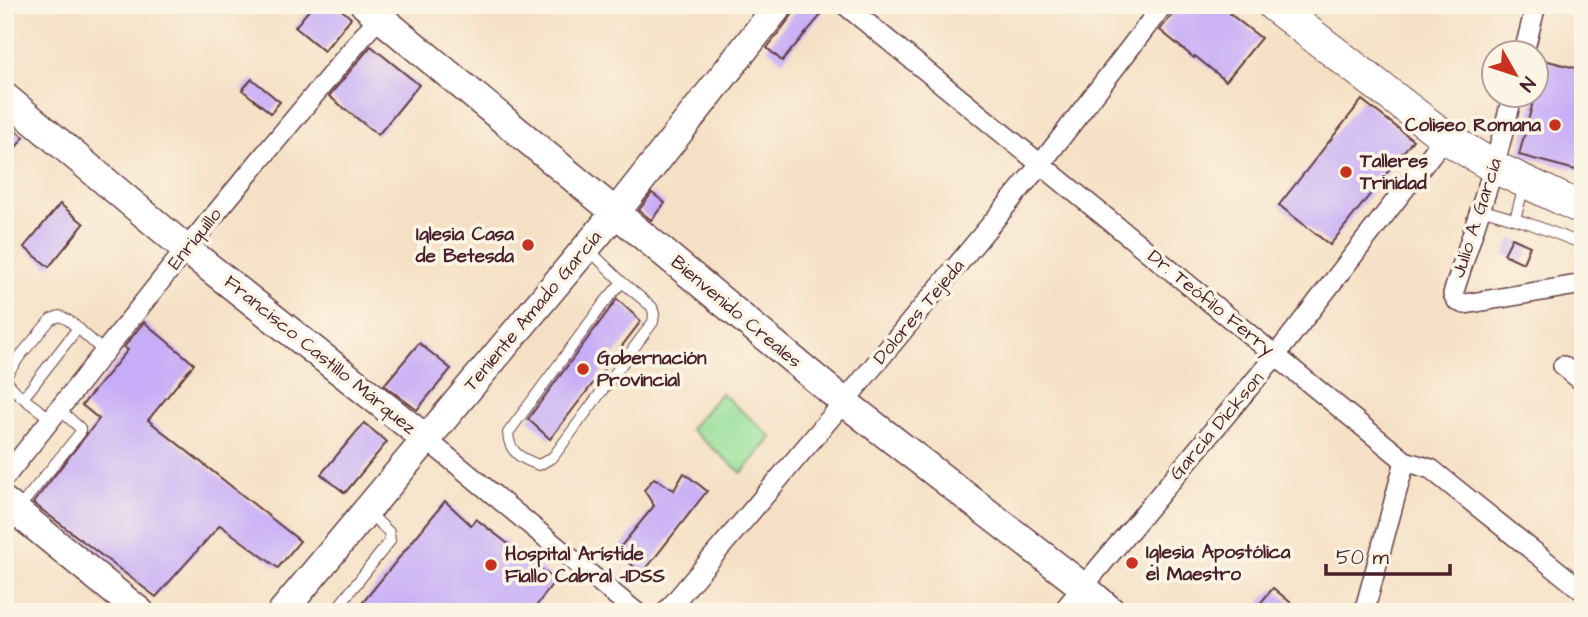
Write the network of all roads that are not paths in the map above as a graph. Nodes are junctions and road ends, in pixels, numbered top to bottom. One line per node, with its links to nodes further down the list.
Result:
1 (779, 5): 16 (main road, Teniente Amado García)
2 (845, 5): 11 (street, Dr. Teófilo Ferry)
3 (1163, 5): 11 (street, Dolores Tejeda)
4 (1273, 5): 10 (main road)
5 (1536, 5): 7 (street)
6 (378, 9): 16 (main road, Bienvenido Creales); 20 (street, Enriquillo)
7 (1528, 38)
8 (5, 97): 20 (main road, Francisco Castillo Márquez)
9 (1509, 108): 12 (street, Julio A. García)
10 (1445, 137): 12 (main road); 25 (street, García Dickson)
11 (1040, 165): 25 (street, Dr. Teófilo Ferry); 30 (street, Dolores Tejeda)
12 (1494, 167): 13 (main road); 14 (street, Julio A. García)
13 (1525, 182): 15 (main road); 17 (lane)
14 (1480, 209): 17 (lane); 22 (street, Julio A. García)
15 (1583, 209)
16 (616, 212): 19 (main road, Teniente Amado García); 30 (main road, Bienvenido Creales)
17 (1515, 219): 18 (lane)
18 (1583, 244)
19 (586, 247): 21 (lane); 32 (main road, Teniente Amado García)
20 (186, 248): 24 (street, Enriquillo); 32 (main road, Francisco Castillo Márquez)
21 (622, 282): 21 (lane)
22 (1583, 284)
23 (78, 328): 24 (lane); 27 (lane); 29 (lane)
24 (104, 352): 31 (street, Enriquillo)
25 (1276, 355): 33 (street, Dr. Teófilo Ferry); 37 (street, García Dickson)
26 (1563, 366): 28 (street)
27 (5, 378): 29 (lane)
28 (1583, 382)
29 (23, 397): 31 (lane)
30 (844, 402): 37 (main road, Bienvenido Creales); 43 (street, Dolores Tejeda)
31 (55, 414): 34 (street, Enriquillo); 35 (lane)
32 (426, 439): 36 (main road, Teniente Amado García); 42 (street, Francisco Castillo Márquez)
33 (1405, 461): 38 (street, Dr. Teófilo Ferry); 46 (street)
34 (5, 477)
35 (11, 506): 39 (main road)
36 (366, 511): 40 (main road, Teniente Amado García); 41 (lane)
37 (1082, 586): 44 (street, García Dickson); 45 (main road, Bienvenido Creales)
38 (1583, 591)
39 (140, 612)
40 (282, 612)
41 (334, 612)
42 (636, 612)
43 (666, 612)
44 (1062, 612)
45 (1112, 612)
46 (1364, 612)

